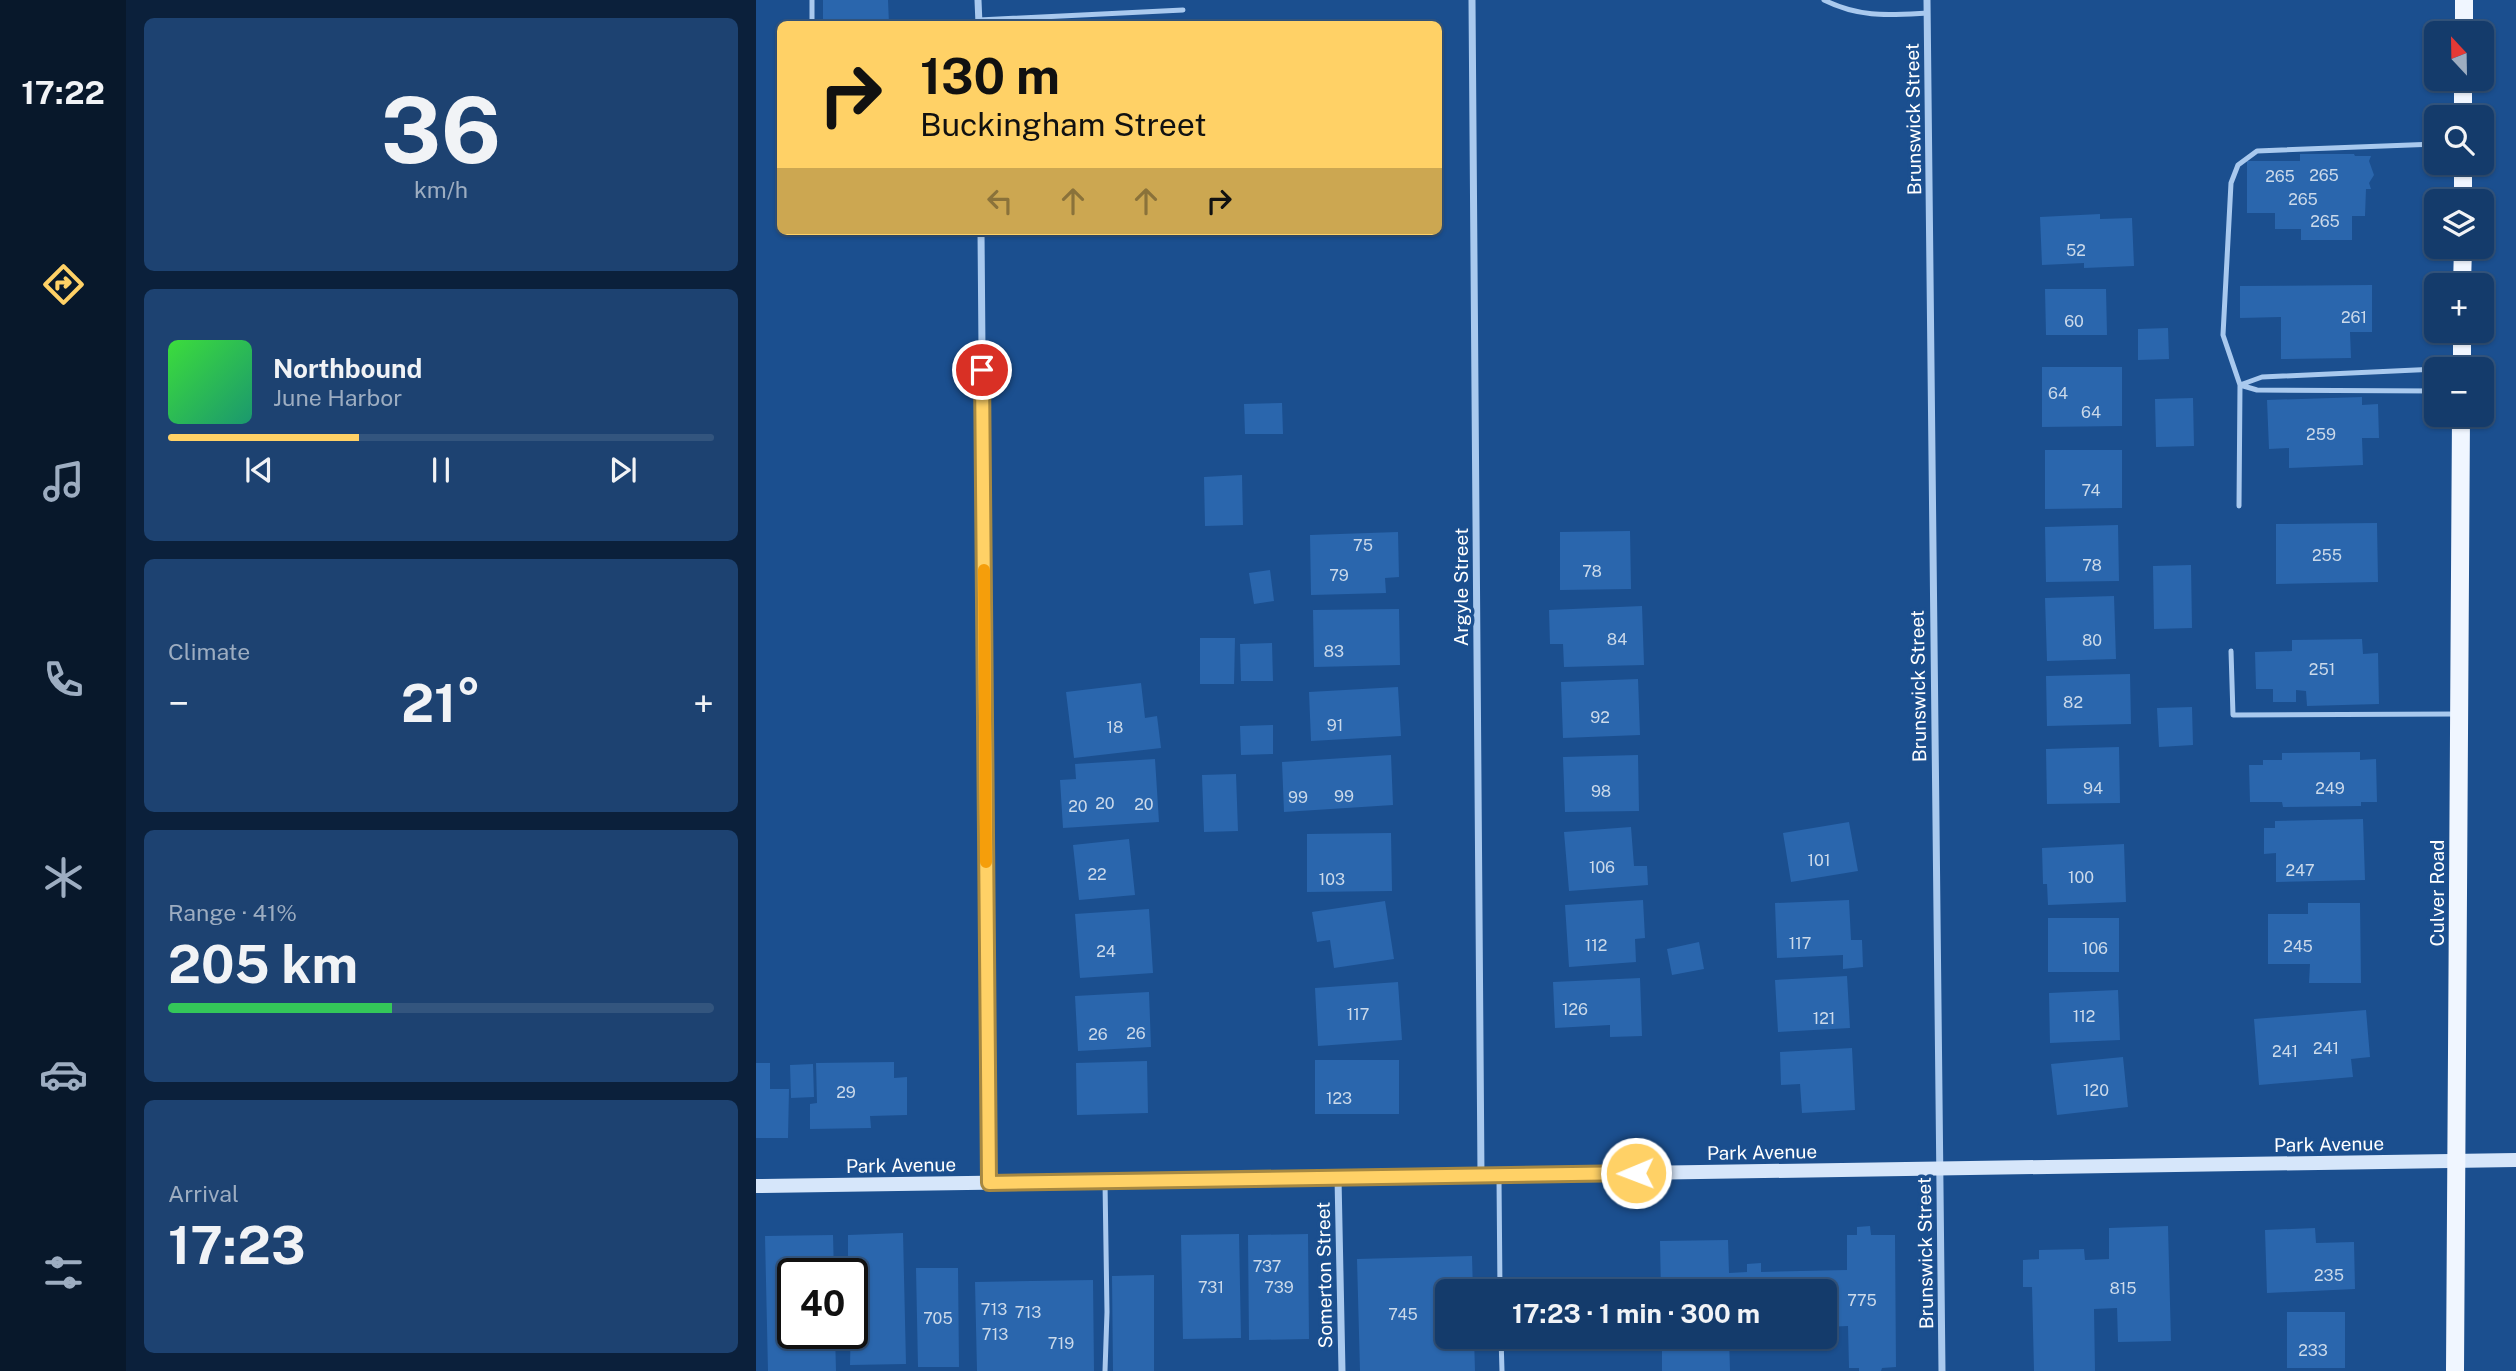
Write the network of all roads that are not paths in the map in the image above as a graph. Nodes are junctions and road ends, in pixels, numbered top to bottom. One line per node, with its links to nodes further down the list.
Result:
1 (812, 0): 9 (lane)
2 (978, 0): 10 (street)
3 (1472, 0): 25 (street, Argyle Street)
4 (1824, 0): 8 (lane)
5 (1927, 0): 8 (street, Brunswick Street)
6 (2464, 0): 12 (main road)
7 (1183, 10): 11 (lane)
8 (1927, 13): 24 (street, Brunswick Street)
9 (812, 21)
10 (979, 21)
11 (996, 21)
12 (2464, 21)
13 (2424, 144): 16 (lane)
14 (981, 235): 29 (street)
15 (2424, 370): 16 (lane)
16 (2240, 385): 17 (lane); 19 (lane)
17 (2424, 391)
18 (2461, 427): 21 (main road, Culver Road)
19 (2239, 506)
20 (2231, 651): 21 (lane)
21 (2459, 714): 23 (main road, Culver Road)
22 (2516, 1160): 23 (street, Park Avenue)
23 (2457, 1161): 24 (street, Park Avenue); 37 (main road, Culver Road)
24 (1939, 1169): 26 (street, Park Avenue); 36 (street, Brunswick Street)
25 (1481, 1175): 26 (street, Park Avenue); 27 (street, Park Avenue)
26 (1499, 1175): 31 (lane)
27 (1338, 1178): 28 (street, Park Avenue); 34 (street, Somerton Street)
28 (1105, 1181): 29 (street, Park Avenue); 33 (lane)
29 (989, 1183): 30 (street, Park Avenue)
30 (756, 1186)
31 (1500, 1279)
32 (1501, 1349): 35 (lane)
33 (1105, 1371)
34 (1342, 1371)
35 (1502, 1371)
36 (1942, 1371)
37 (2455, 1371)

